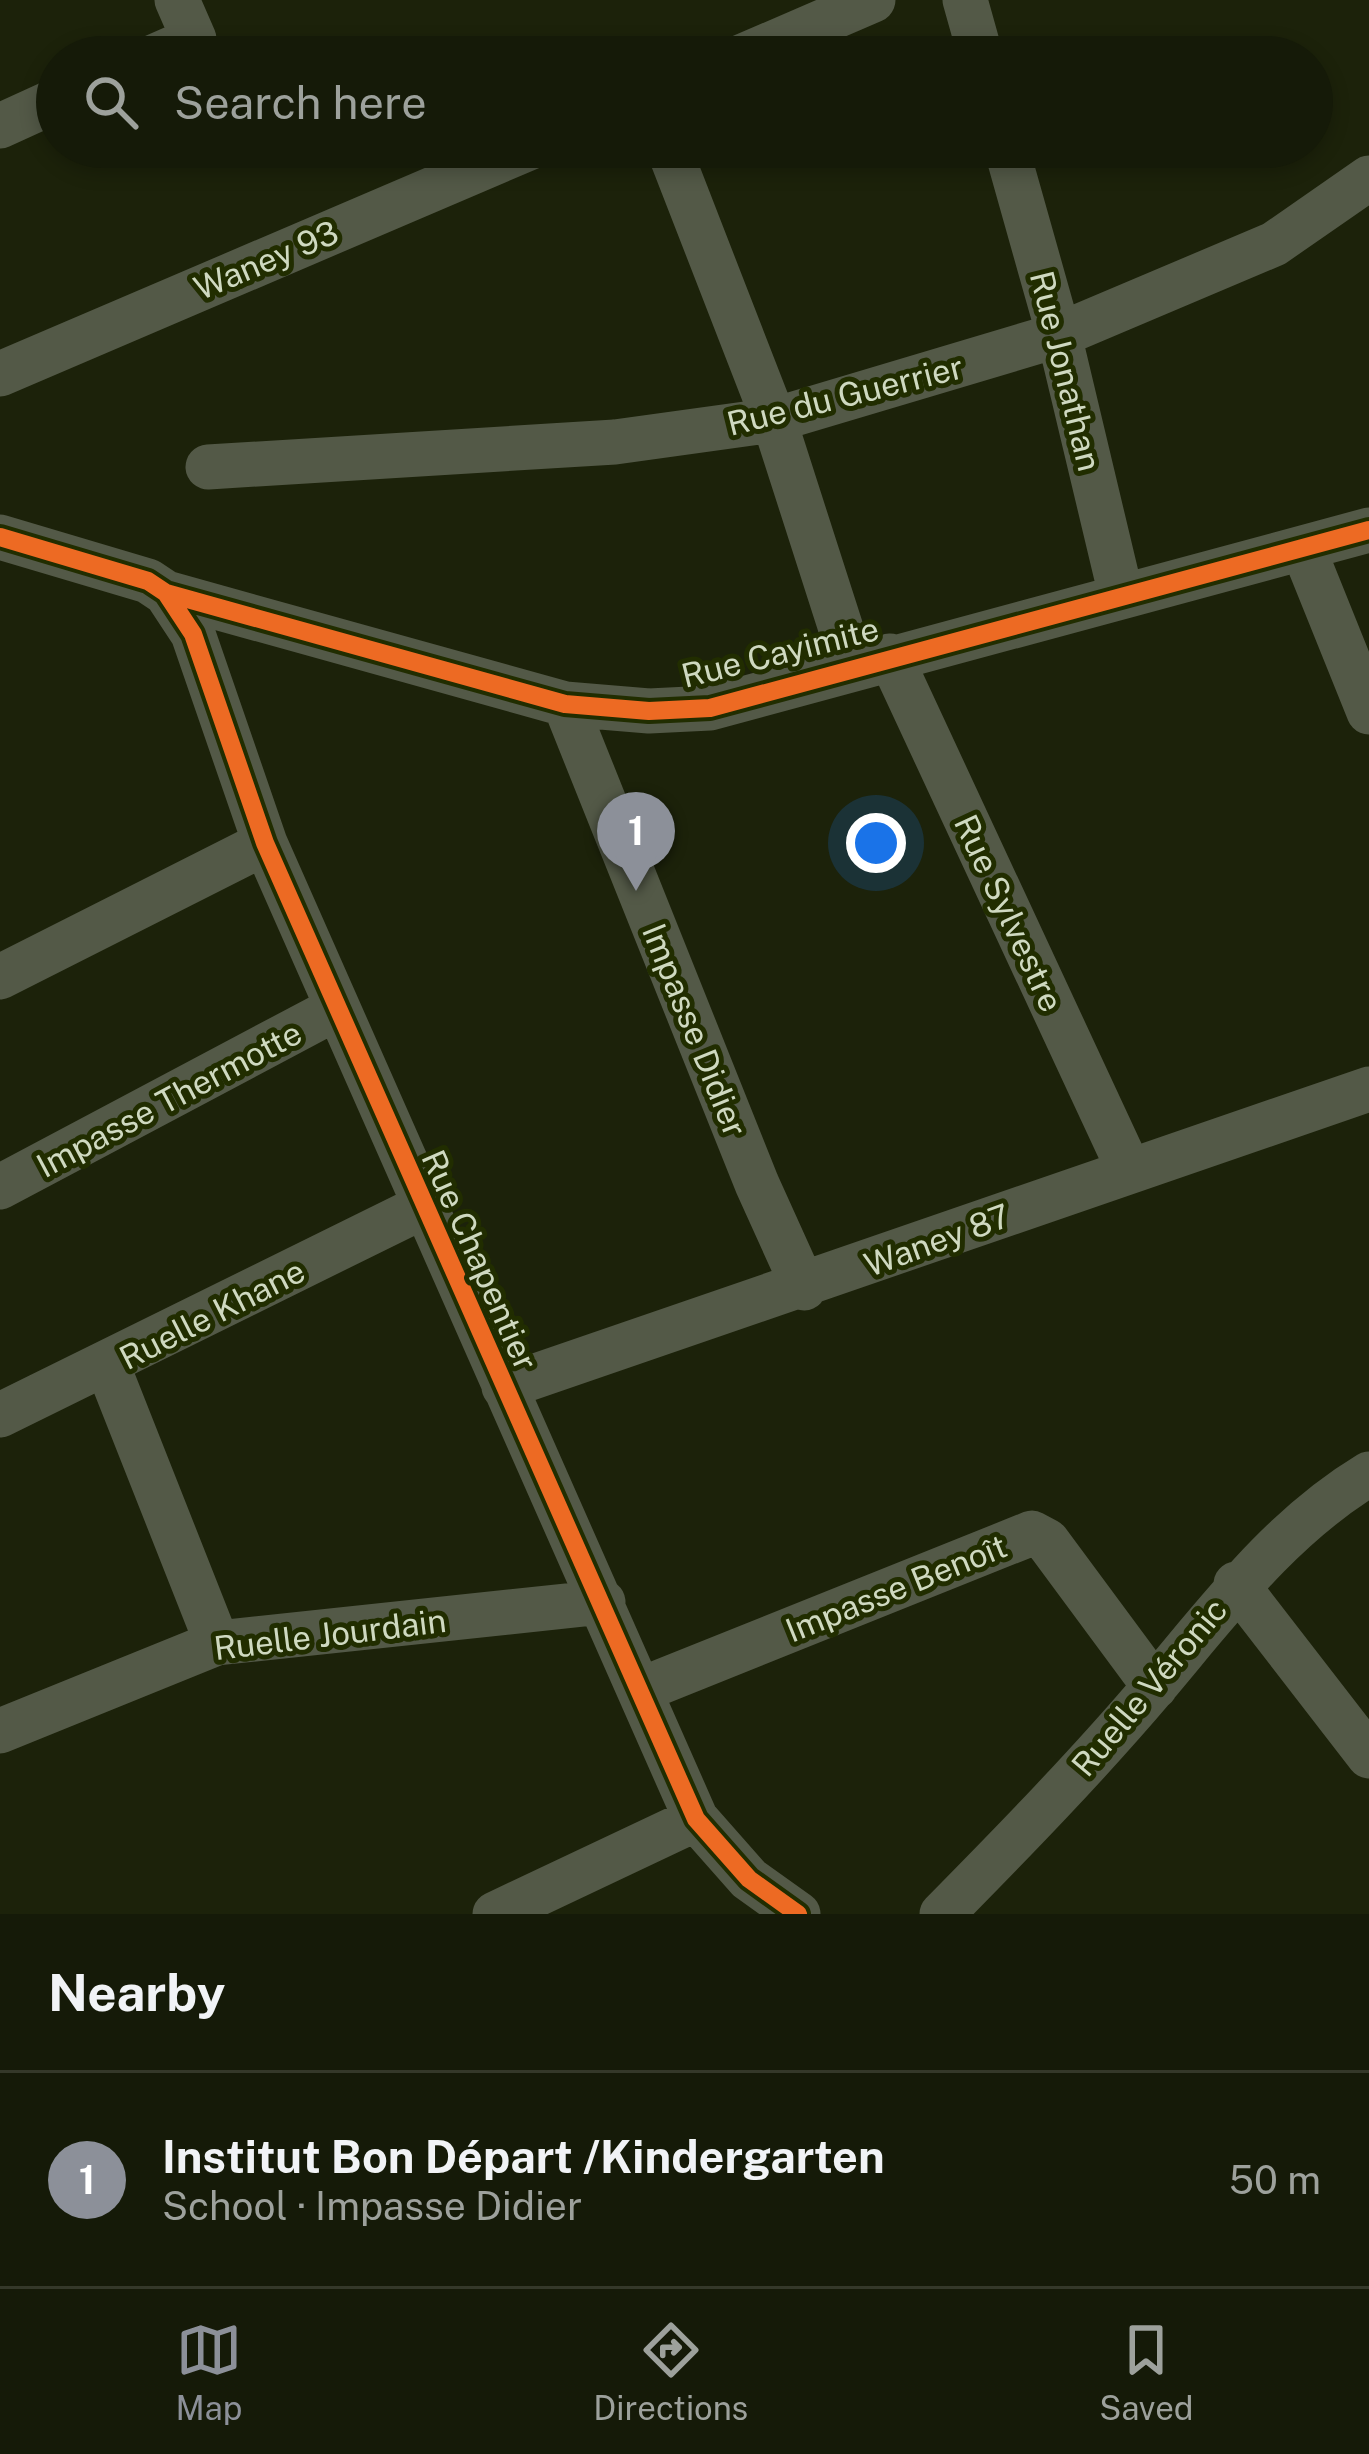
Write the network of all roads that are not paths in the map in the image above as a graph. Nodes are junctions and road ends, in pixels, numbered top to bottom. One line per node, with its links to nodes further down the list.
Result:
1 (177, 0): 4 (street)
2 (873, 0): 5 (street)
3 (965, 0): 6 (street)
4 (193, 36)
5 (790, 36)
6 (975, 36)
7 (36, 110): 8 (street)
8 (0, 126)
9 (482, 168): 14 (street, Waney 93)
10 (676, 168): 15 (street, Rue Sylvestre)
11 (1012, 168): 13 (street, Rue Jonathan)
12 (1369, 178): 13 (street, Rue du Guerrier)
13 (1059, 335): 15 (street, Rue du Guerrier); 21 (street, Rue Jonathan)
14 (0, 374)
15 (774, 420): 16 (street, Rue du Guerrier); 22 (street, Rue Sylvestre)
16 (208, 466)
17 (1369, 530): 19 (street, Rue Cayimite)
18 (0, 537): 20 (street, Rue Cayimite)
19 (1303, 548): 21 (street, Rue Cayimite); 24 (street)
20 (166, 593): 23 (street, Rue Cayimite); 25 (street, Rue Chapentier)
21 (1121, 596): 22 (street, Rue Cayimite)
22 (871, 661): 23 (street, Rue Cayimite); 29 (street, Rue Sylvestre)
23 (565, 704): 32 (street, Impasse Didier)
24 (1369, 712)
25 (265, 843): 26 (street); 27 (street, Rue Chapentier)
26 (0, 977)
27 (337, 1009): 30 (street, Impasse Thermotte); 31 (street, Rue Chapentier)
28 (1369, 1089): 29 (street, Waney 87)
29 (1129, 1170): 32 (street, Waney 87)
30 (0, 1187)
31 (422, 1207): 33 (street, Ruelle Khane); 34 (street, Rue Chapentier)
32 (804, 1288): 34 (street, Waney 87)
33 (108, 1366): 35 (street, Ruelle Khane); 39 (street)
34 (504, 1387): 38 (street, Rue Chapentier)
35 (0, 1415)
36 (1369, 1474): 37 (street, Ruelle Véronic)
37 (1236, 1585): 40 (street, Ruelle Véronic); 43 (street)
38 (603, 1601): 39 (street, Ruelle Jourdain); 41 (street, Rue Chapentier)
39 (217, 1643): 42 (street, Ruelle Jourdain)
40 (1155, 1687): 41 (street, Impasse Benoît); 47 (street, Ruelle Véronic)
41 (643, 1689): 44 (street, Rue Chapentier)
42 (0, 1731)
43 (1369, 1756)
44 (696, 1820): 45 (street, Rue Chapentier); 46 (street)
45 (769, 1906)
46 (495, 1914)
47 (942, 1914)

